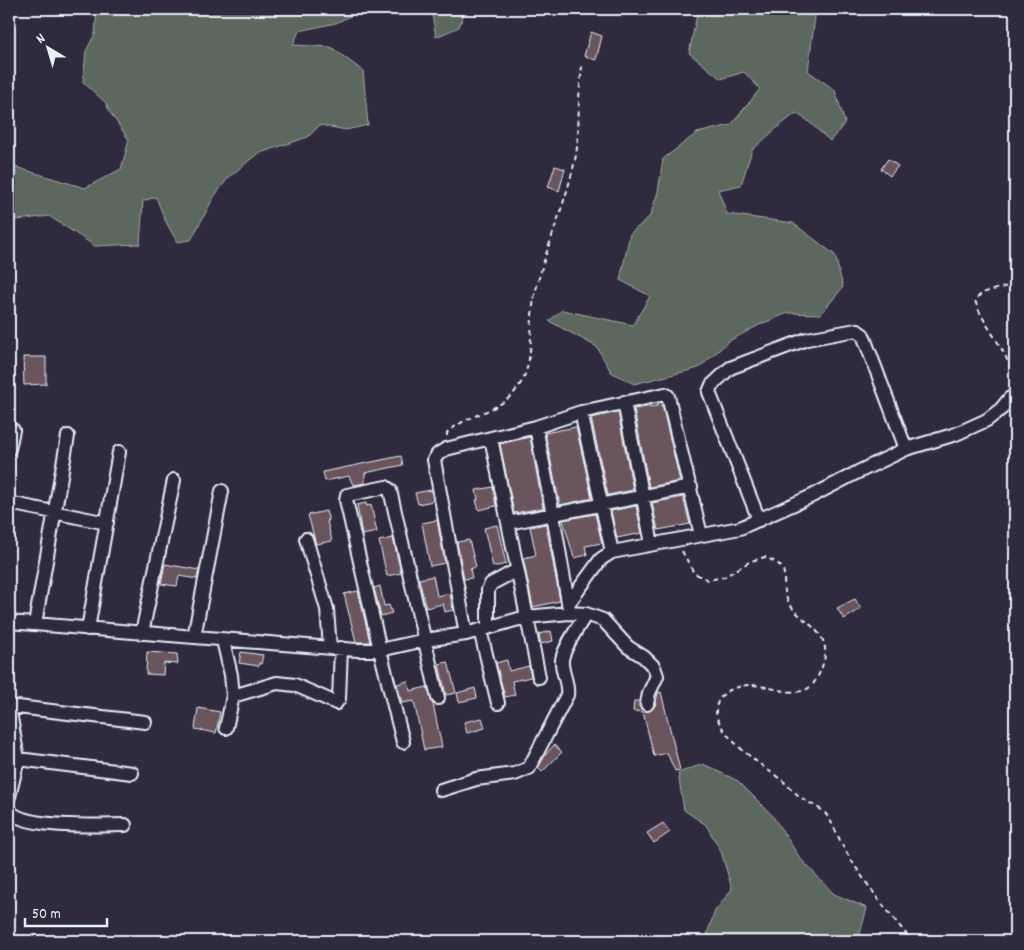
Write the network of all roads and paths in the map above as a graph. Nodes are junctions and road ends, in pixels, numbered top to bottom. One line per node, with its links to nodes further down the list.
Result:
1 (582, 66): 11 (path)
2 (1015, 284): 3 (path)
3 (1010, 398): 12 (street)
4 (624, 402): 5 (street); 15 (street); 17 (street)
5 (581, 412): 6 (street); 19 (street)
6 (536, 427): 9 (street); 21 (street)
7 (12, 430): 10 (street)
8 (68, 436): 20 (street)
9 (491, 438): 11 (street); 24 (street)
10 (9, 449)
11 (446, 449): 39 (street)
12 (906, 449): 22 (street); 22 (street)
13 (119, 452): 23 (street)
14 (174, 480): 38 (street)
15 (691, 487): 17 (street); 25 (street)
16 (222, 491): 40 (street)
17 (643, 497): 19 (street); 28 (street)
18 (9, 503): 20 (street)
19 (602, 506): 21 (street); 29 (street)
20 (55, 511): 23 (street); 35 (street)
21 (553, 515): 24 (street); 31 (street)
22 (759, 520): 25 (street)
23 (107, 523): 36 (street)
24 (508, 523): 30 (street)
25 (701, 535): 27 (street)
26 (306, 539): 43 (street)
27 (677, 540): 28 (street); 60 (path)
28 (652, 544): 29 (street)
29 (612, 552): 31 (street)
30 (517, 570): 33 (street); 37 (street)
31 (569, 608): 32 (street); 33 (street)
32 (586, 614): 49 (street); 56 (street)
33 (526, 617): 37 (street); 45 (street)
34 (9, 622): 35 (street)
35 (35, 624): 36 (street)
36 (88, 629): 38 (street)
37 (484, 629): 39 (street); 48 (street)
38 (142, 633): 40 (street)
39 (466, 634): 42 (street)
40 (194, 637): 41 (street)
41 (223, 640): 43 (street); 46 (street)
42 (425, 640): 44 (street); 44 (street); 47 (street)
43 (336, 648): 44 (street); 46 (street)
44 (380, 650): 53 (street)
45 (539, 677)
46 (233, 696): 52 (street)
47 (438, 698)
48 (498, 704)
49 (648, 704)
50 (9, 706): 51 (street); 54 (street)
51 (145, 722)
52 (226, 728)
53 (403, 742)
54 (18, 759): 55 (street); 57 (street)
55 (132, 773)
56 (441, 790)
57 (9, 797)
58 (9, 810): 59 (street)
59 (125, 825)
60 (912, 941)

